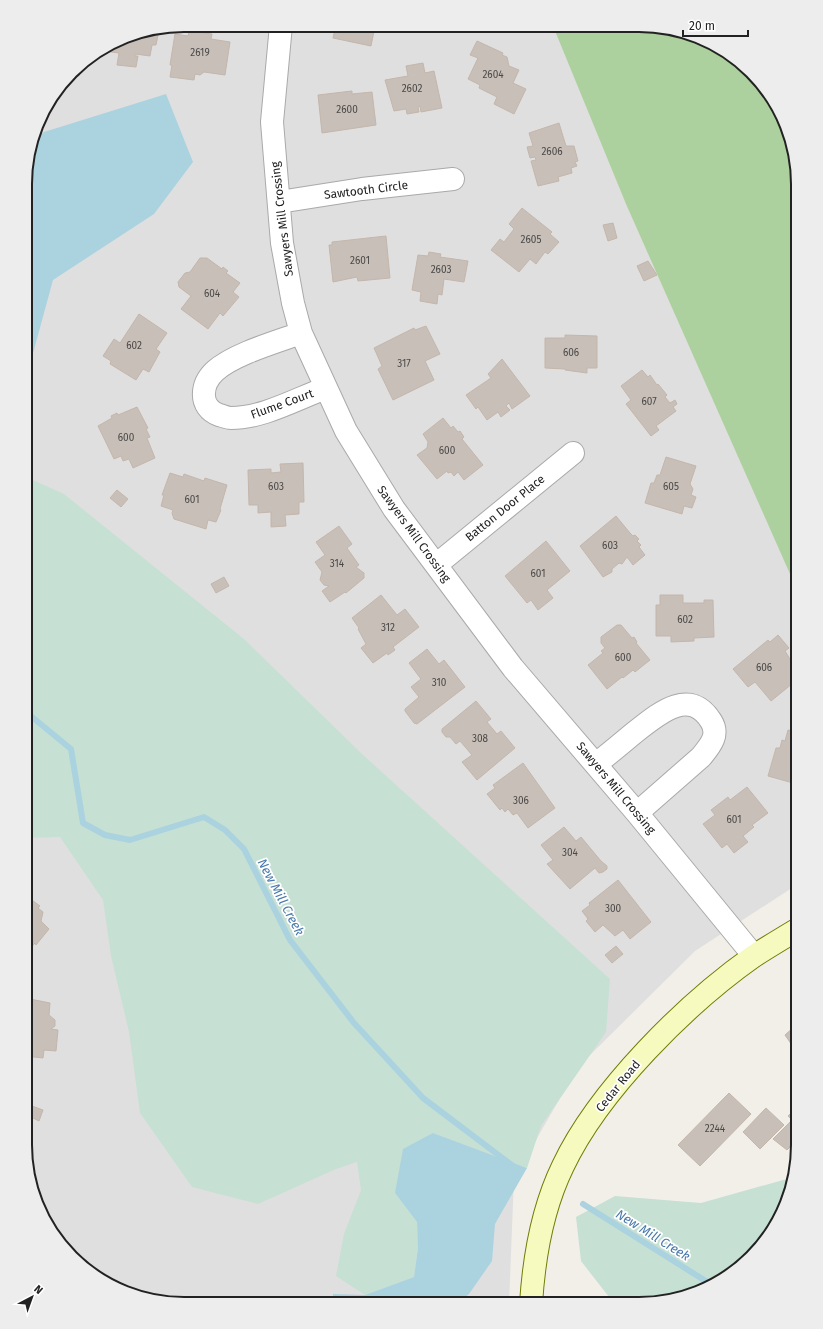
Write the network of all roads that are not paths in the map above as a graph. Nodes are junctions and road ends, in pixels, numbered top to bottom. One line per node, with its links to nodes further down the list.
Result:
1 (280, 32): 3 (street, Sawyers Mill Crossing)
2 (453, 179): 3 (street, Sawtooth Circle)
3 (279, 202): 4 (street, Sawyers Mill Crossing)
4 (301, 333): 5 (street, Sawyers Mill Crossing); 5 (street, Flume Court)
5 (326, 388): 7 (street, Sawyers Mill Crossing)
6 (573, 453): 7 (street, Batton Door Place)
7 (436, 565): 8 (street, Sawyers Mill Crossing)
8 (596, 764): 9 (street, Sawyers Mill Crossing); 9 (street)
9 (637, 813): 11 (street, Sawyers Mill Crossing)
10 (791, 933): 11 (street, Cedar Road)
11 (754, 956): 12 (street, Cedar Road)
12 (531, 1297)

